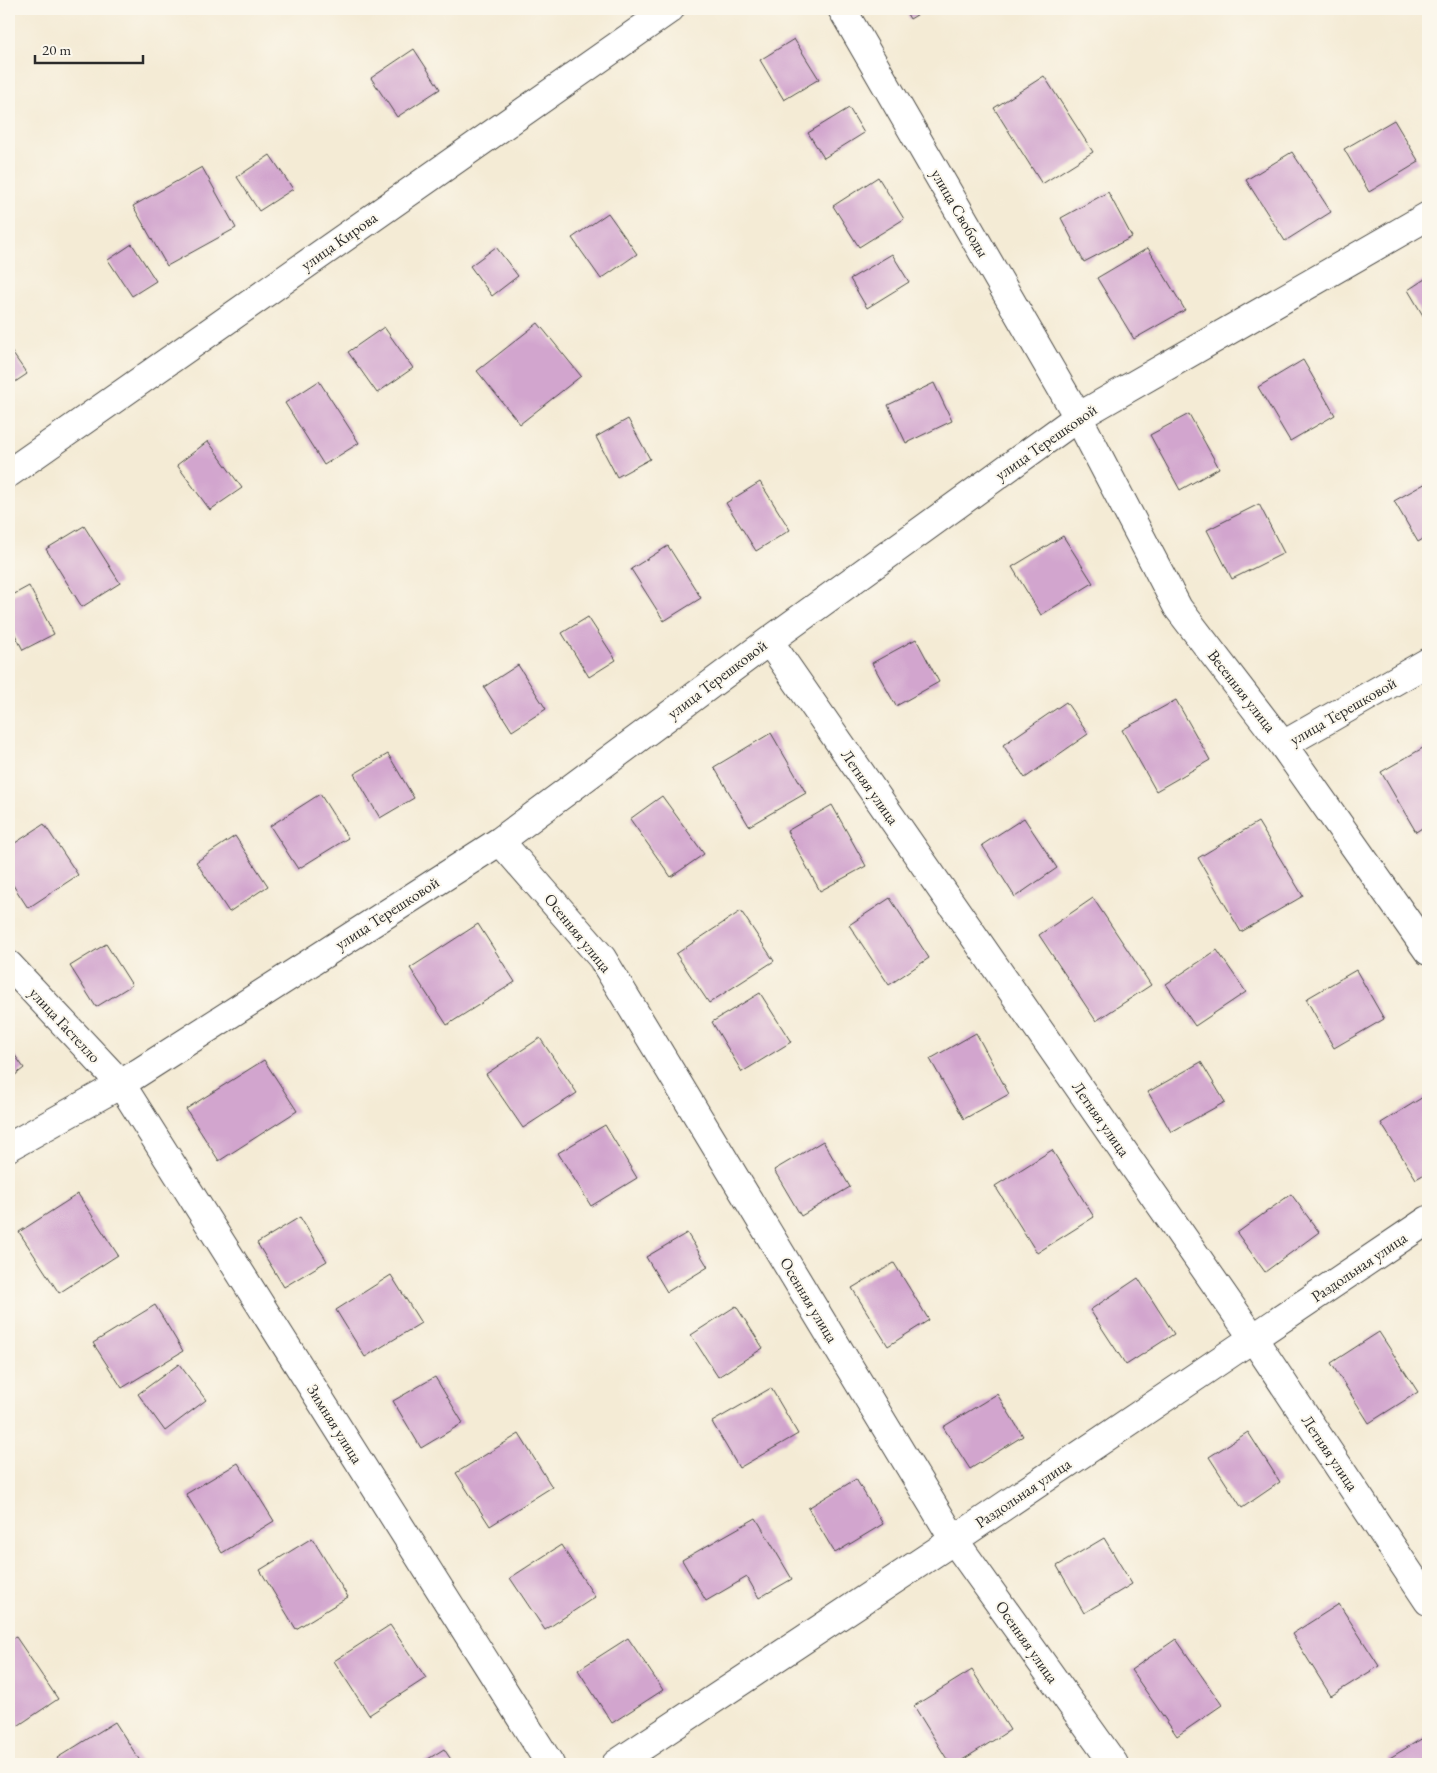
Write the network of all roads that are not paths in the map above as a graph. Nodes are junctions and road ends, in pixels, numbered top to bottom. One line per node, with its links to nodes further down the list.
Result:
1 (670, 9): 5 (street, улица Кирова)
2 (842, 9): 4 (street, улица Свободы)
3 (1428, 216): 4 (street, улица Терешковой)
4 (1078, 417): 6 (street, улица Терешковой); 8 (street, Весенняя улица)
5 (9, 473)
6 (769, 641): 9 (street, улица Терешковой); 15 (street, Летняя улица)
7 (1428, 662): 8 (street, улица Терешковой)
8 (1283, 745): 10 (street, Весенняя улица)
9 (500, 841): 12 (street, улица Терешковой); 16 (street, Осенняя улица)
10 (1428, 951)
11 (9, 965): 12 (street, улица Гастелло)
12 (121, 1084): 13 (street, улица Терешковой); 18 (street, Зимняя улица)
13 (9, 1147)
14 (1428, 1220): 15 (street, Раздольная улица)
15 (1253, 1338): 16 (street, Раздольная улица); 17 (street, Летняя улица)
16 (954, 1540): 19 (street, Раздольная улица); 20 (street, Осенняя улица)
17 (1428, 1601)
18 (550, 1764)
19 (616, 1764)
20 (1114, 1764)

